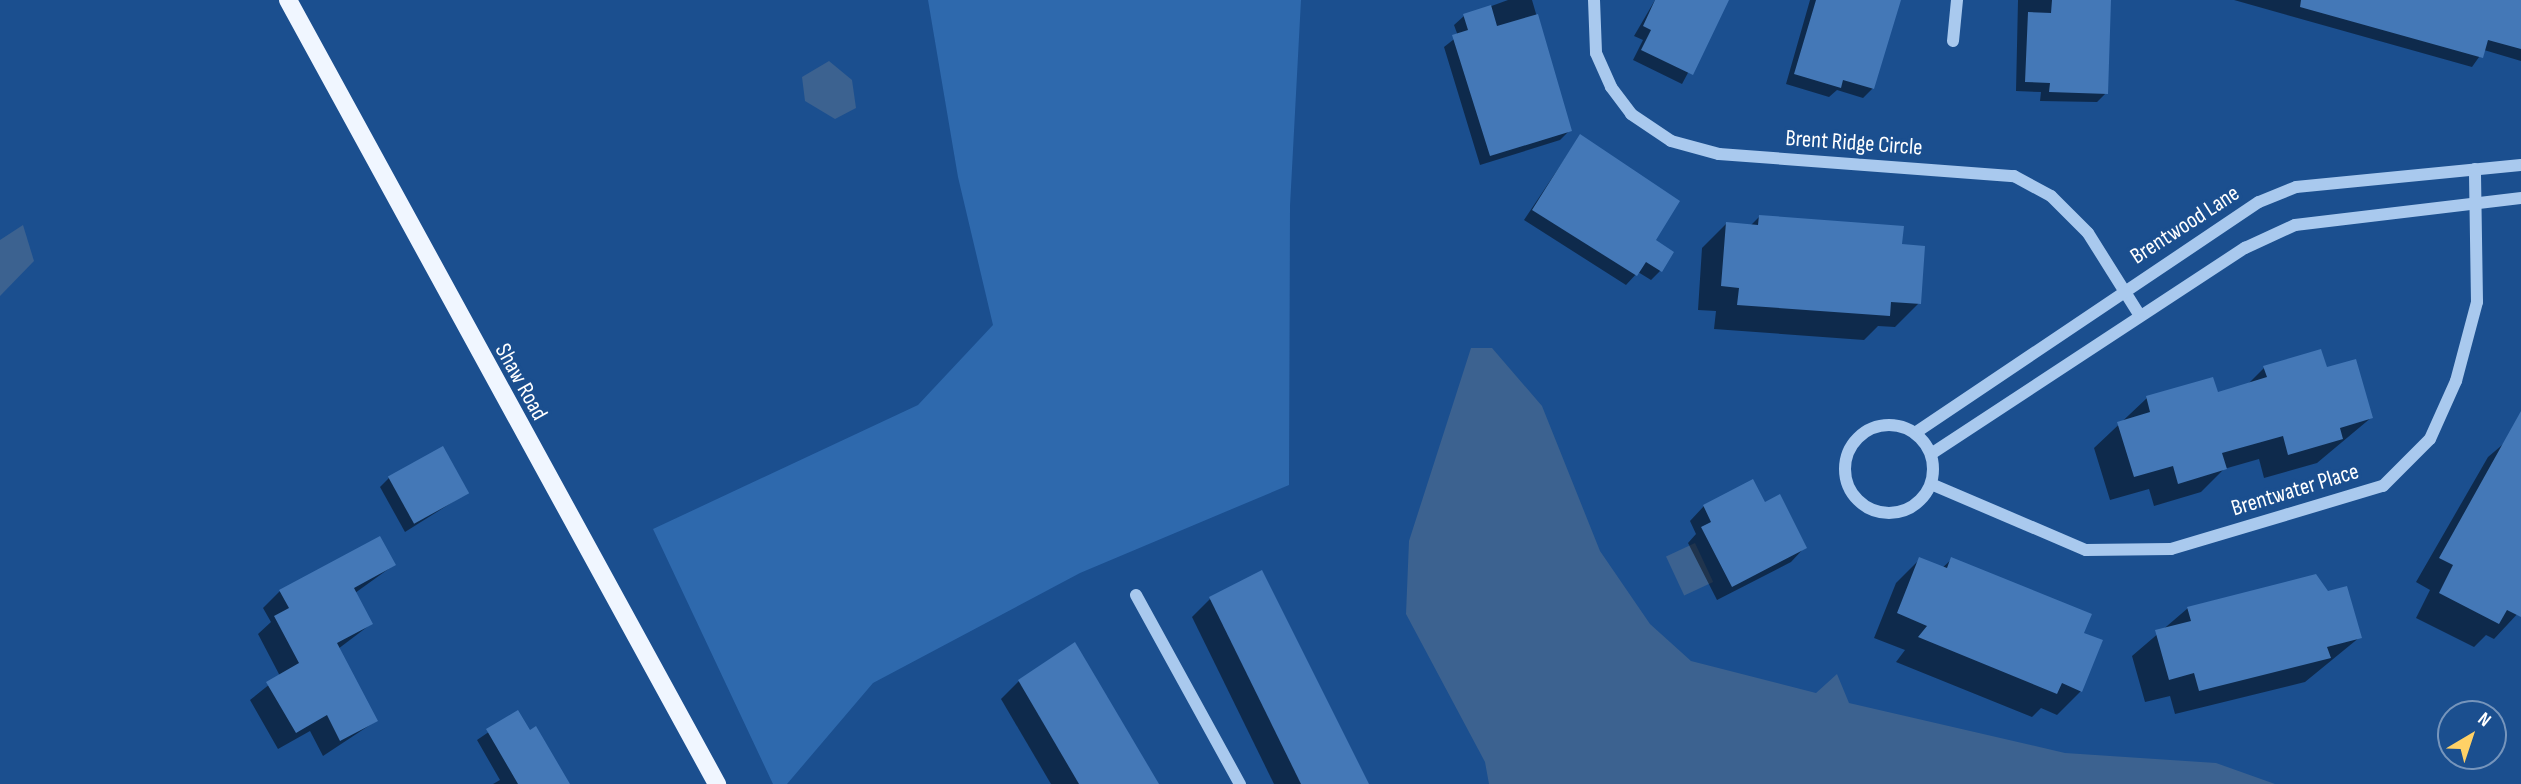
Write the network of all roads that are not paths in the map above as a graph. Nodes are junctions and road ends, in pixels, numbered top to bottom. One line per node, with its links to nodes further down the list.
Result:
1 (288, 0): 15 (main road, Shaw Road)
2 (1594, 0): 9 (street, Brent Ridge Circle)
3 (1957, 0): 4 (street)
4 (1953, 41)
5 (2521, 165): 6 (street, Brentwood Lane)
6 (2475, 169): 8 (street, Brentwater Place); 9 (street, Brentwood Lane)
7 (2521, 198): 8 (street)
8 (2480, 201): 10 (street); 13 (street, Brentwater Place)
9 (2125, 289): 10 (street, Brent Ridge Circle); 11 (street, Brentwood Lane)
10 (2140, 316): 12 (street)
11 (1915, 433): 12 (street); 13 (street)
12 (1931, 454): 13 (street)
13 (1931, 484)
14 (1136, 595): 16 (street)
15 (716, 784)
16 (1240, 784)

